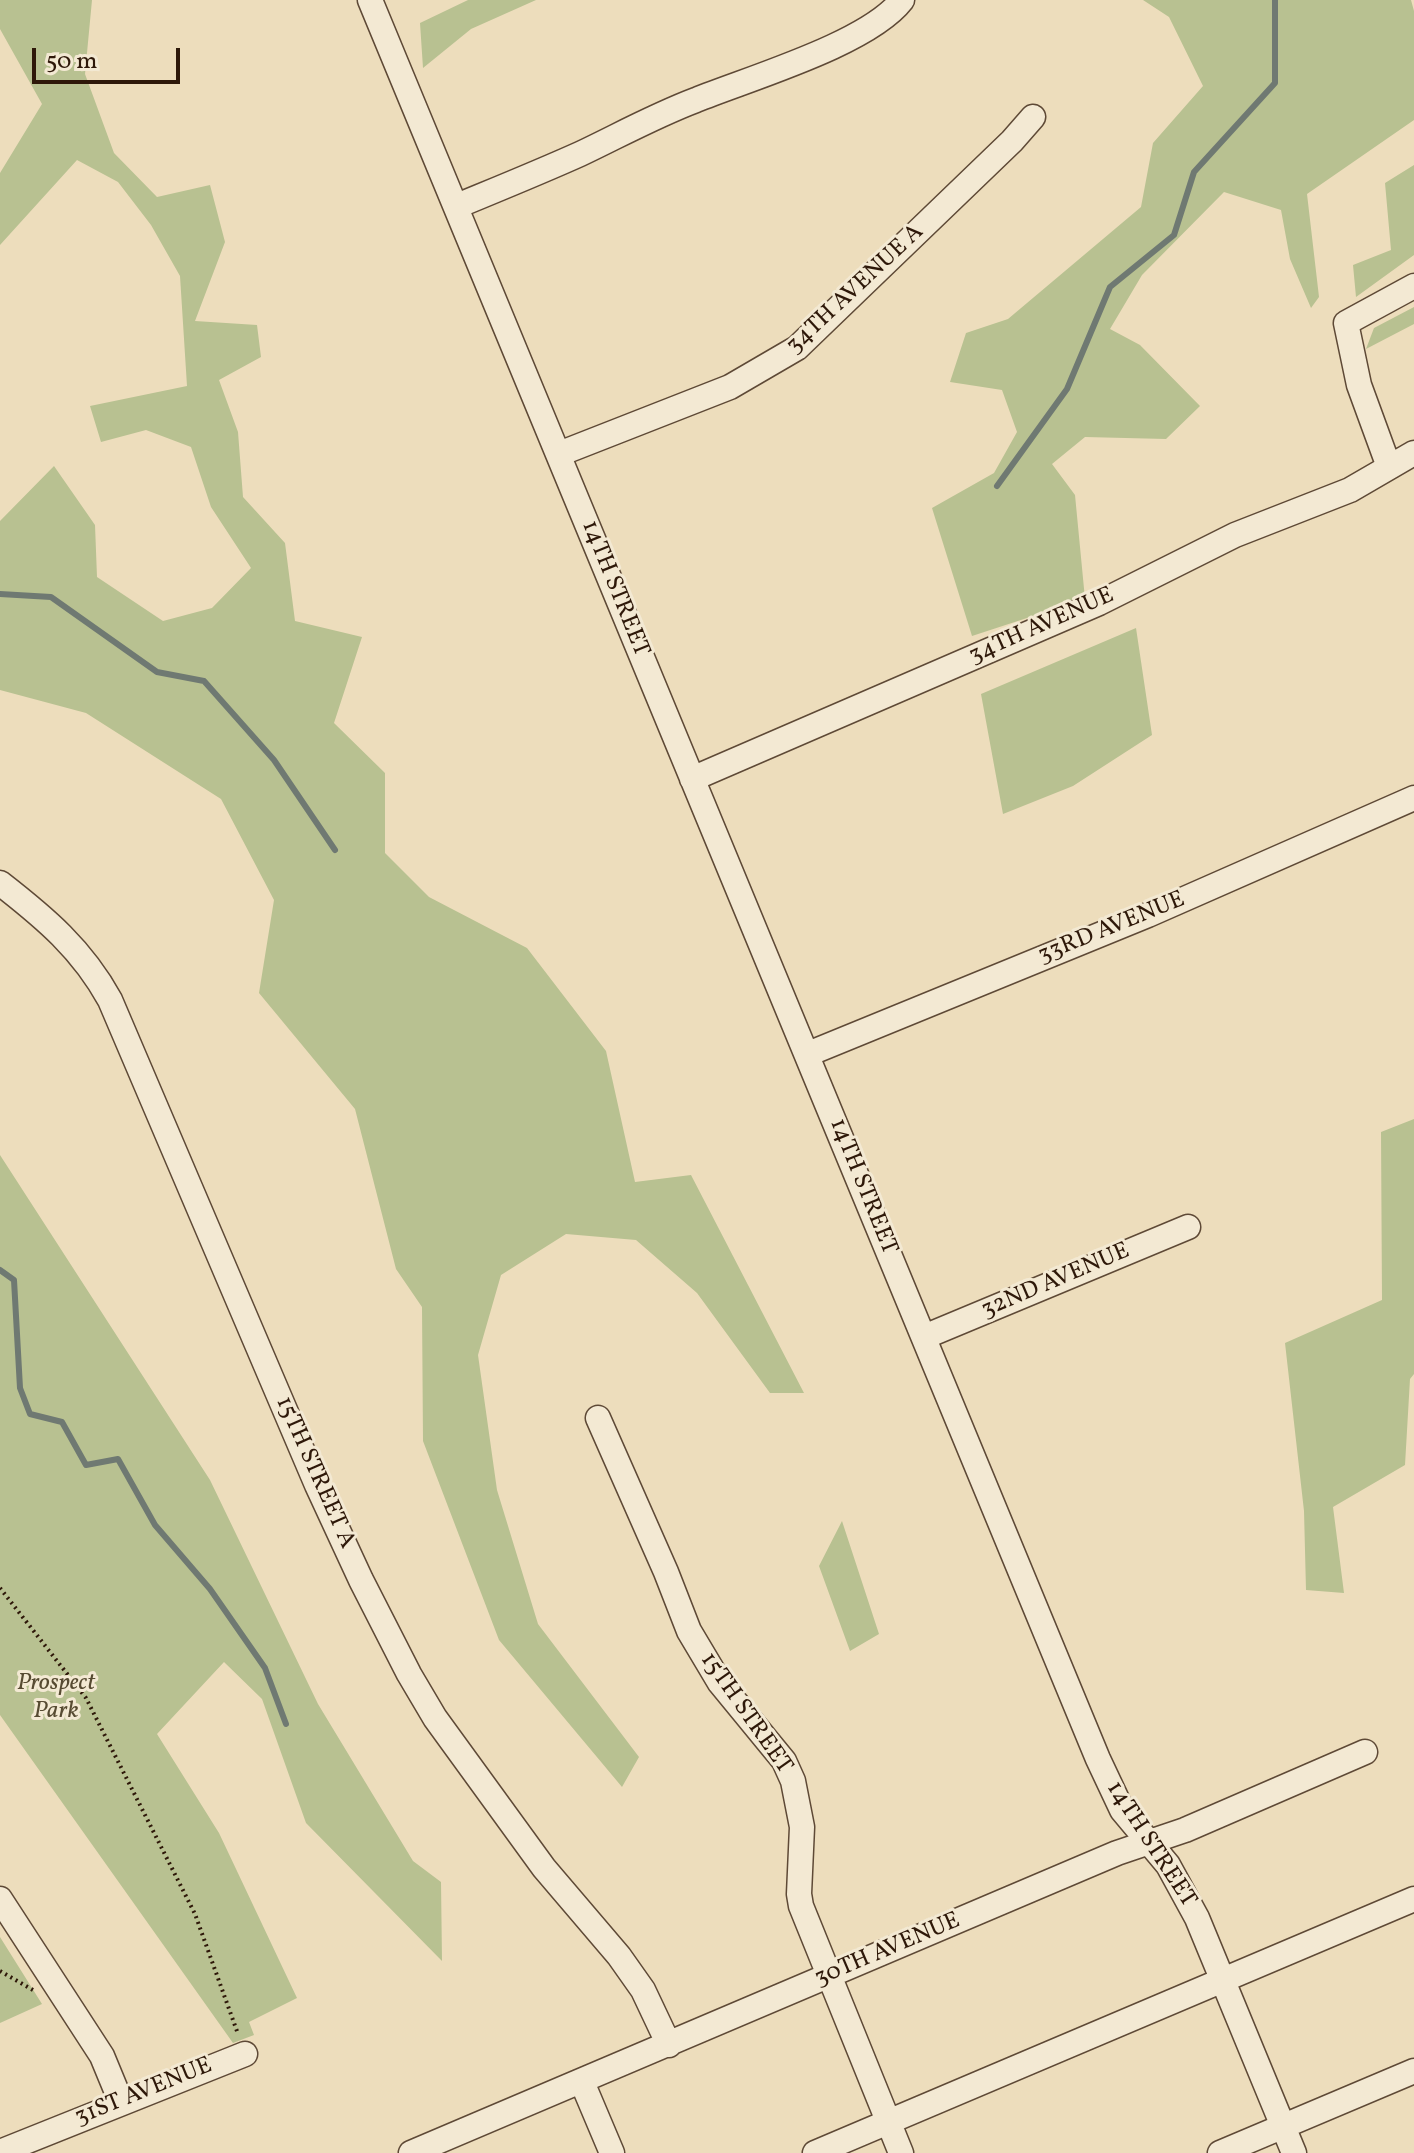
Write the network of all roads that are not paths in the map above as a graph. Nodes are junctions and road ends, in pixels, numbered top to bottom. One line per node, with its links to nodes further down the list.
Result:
1 (370, 0): 4 (street, 14TH STREET)
2 (902, 0): 4 (street)
3 (1033, 117): 7 (street, 34TH AVENUE A)
4 (457, 206): 7 (street, 14TH STREET)
5 (1414, 286): 8 (street)
6 (1414, 453): 8 (street, 34TH AVENUE)
7 (559, 454): 9 (street, 14TH STREET)
8 (1389, 467): 9 (street, 34TH AVENUE)
9 (692, 779): 12 (street, 14TH STREET)
10 (1414, 798): 12 (street, 33RD AVENUE)
11 (0, 883): 22 (street, 15TH STREET A)
12 (808, 1054): 14 (street, 14TH STREET)
13 (1188, 1227): 14 (street, 32ND AVENUE)
14 (924, 1337): 17 (street, 14TH STREET)
15 (598, 1418): 20 (street, 15TH STREET)
16 (1365, 1752): 17 (street, 30TH AVENUE)
17 (1150, 1841): 20 (street, 30TH AVENUE); 21 (street, 14TH STREET)
18 (0, 1899): 26 (street)
19 (1414, 1899): 21 (street)
20 (829, 1976): 22 (street, 30TH AVENUE); 27 (street, 15TH STREET)
21 (1223, 1980): 27 (street); 28 (street, 14TH STREET)
22 (669, 2045): 25 (street, 30TH AVENUE)
23 (245, 2054): 26 (street, 31ST AVENUE)
24 (1414, 2071): 28 (street)
25 (582, 2082): 30 (street, 30TH AVENUE); 31 (street)
26 (121, 2102): 29 (street, 31ST AVENUE)
27 (889, 2121): 32 (street); 33 (street, 15TH STREET)
28 (1283, 2127): 34 (street); 35 (street, 14TH STREET)
29 (0, 2152)
30 (411, 2153)
31 (612, 2153)
32 (815, 2153)
33 (901, 2153)
34 (1220, 2153)
35 (1294, 2153)

